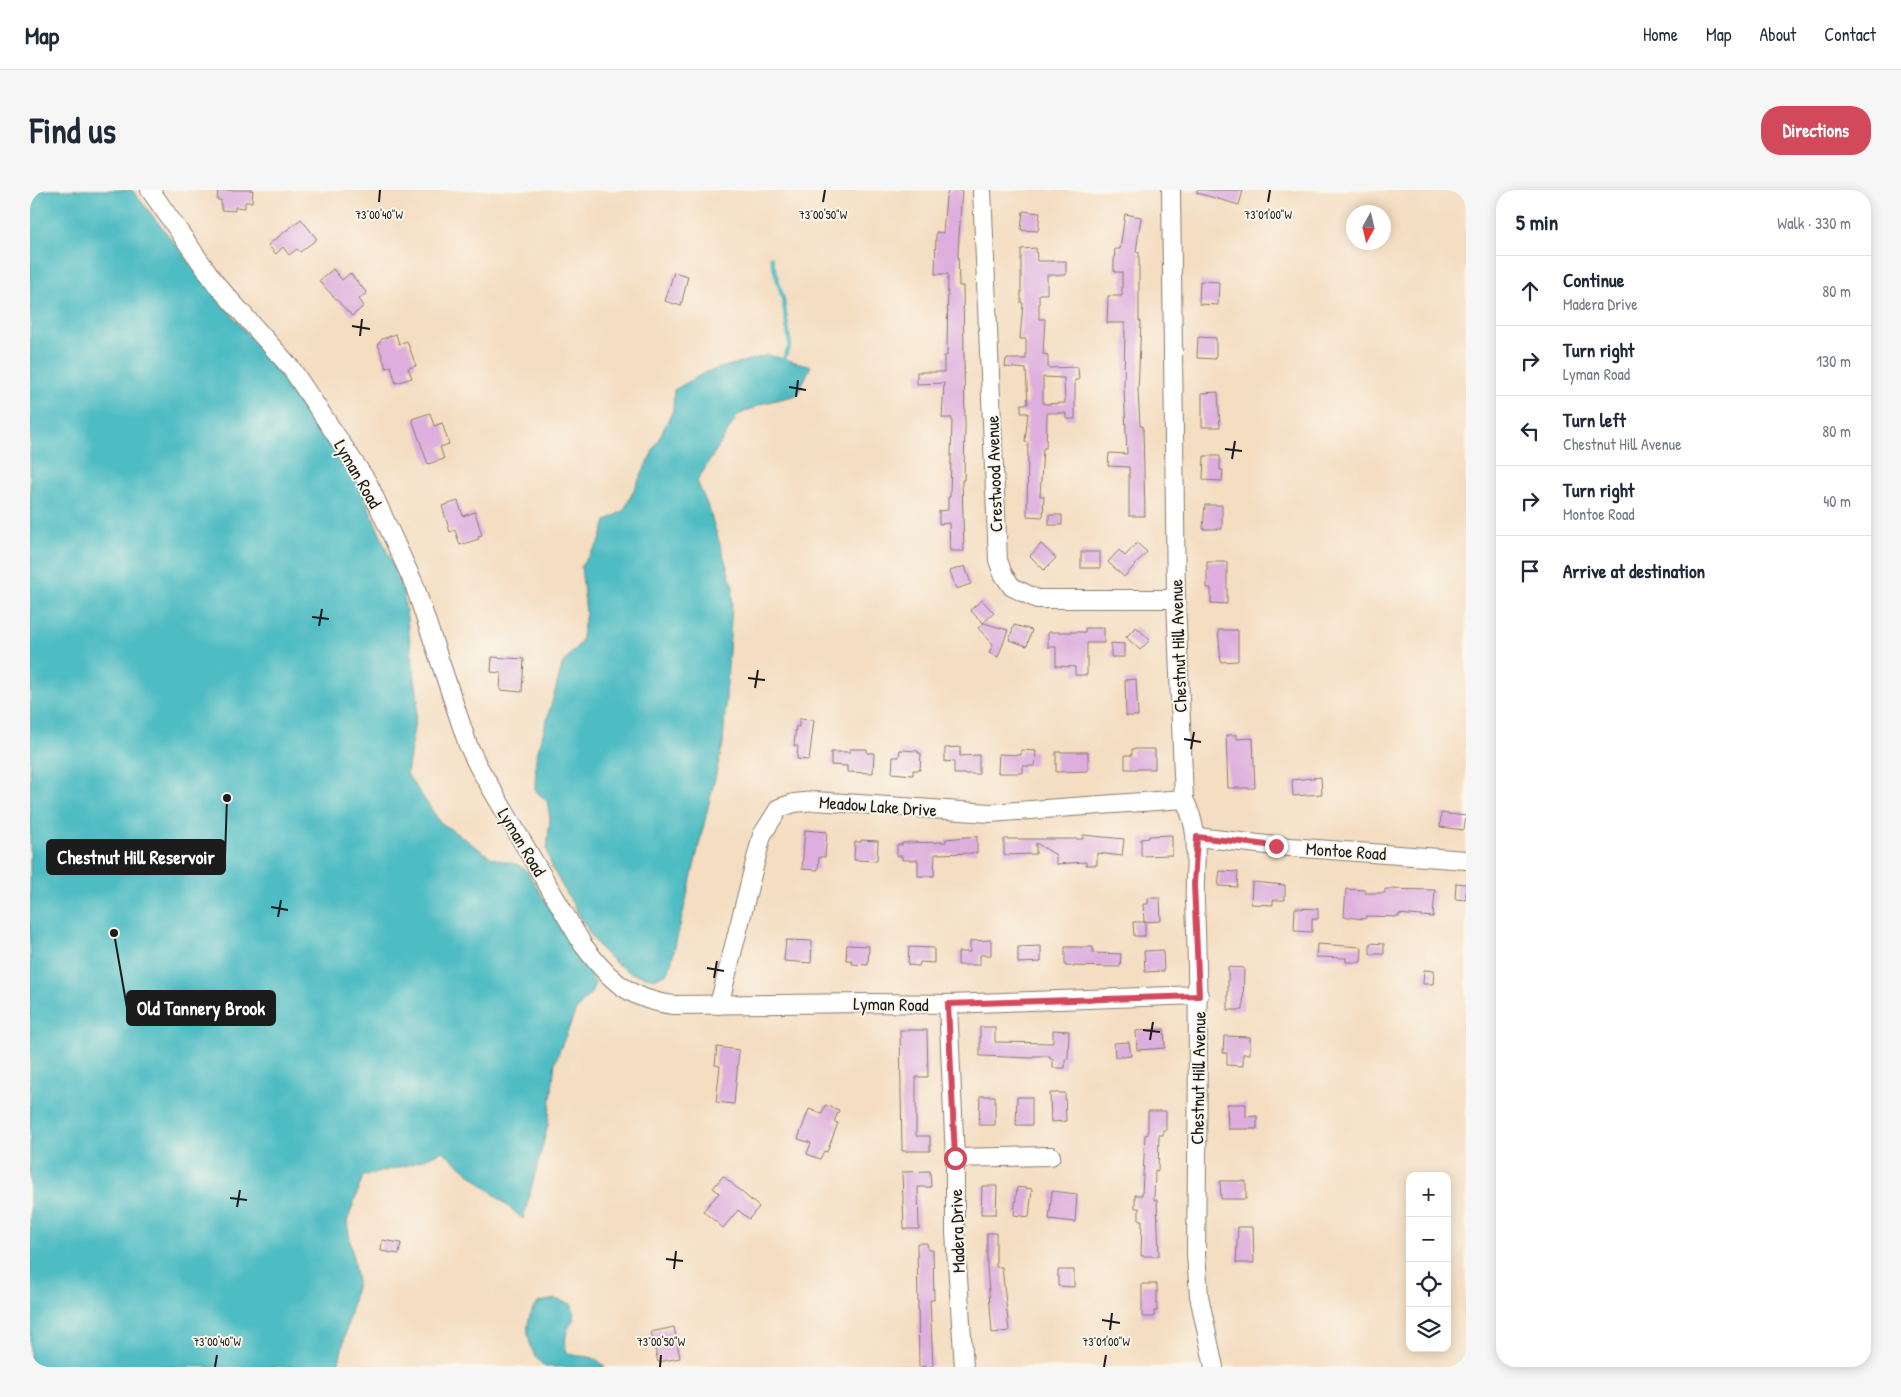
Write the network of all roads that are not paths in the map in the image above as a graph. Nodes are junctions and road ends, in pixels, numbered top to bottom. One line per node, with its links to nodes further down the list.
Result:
1 (150, 190): 10 (street, Lyman Road)
2 (982, 190): 4 (street, Crestwood Avenue)
3 (1171, 190): 4 (street, Chestnut Hill Avenue)
4 (1176, 598): 5 (street, Chestnut Hill Avenue)
5 (1184, 799): 6 (street, Chestnut Hill Avenue); 10 (street, Meadow Lake Drive)
6 (1197, 837): 7 (street, Montoe Road); 8 (street, Chestnut Hill Avenue)
7 (1466, 860)
8 (1199, 996): 9 (street, Lyman Road); 14 (street, Chestnut Hill Avenue)
9 (948, 1004): 10 (street, Lyman Road); 12 (street, Madera Drive)
10 (720, 1005)
11 (1051, 1156): 12 (street)
12 (955, 1158): 13 (street, Madera Drive)
13 (964, 1367)
14 (1214, 1367)

